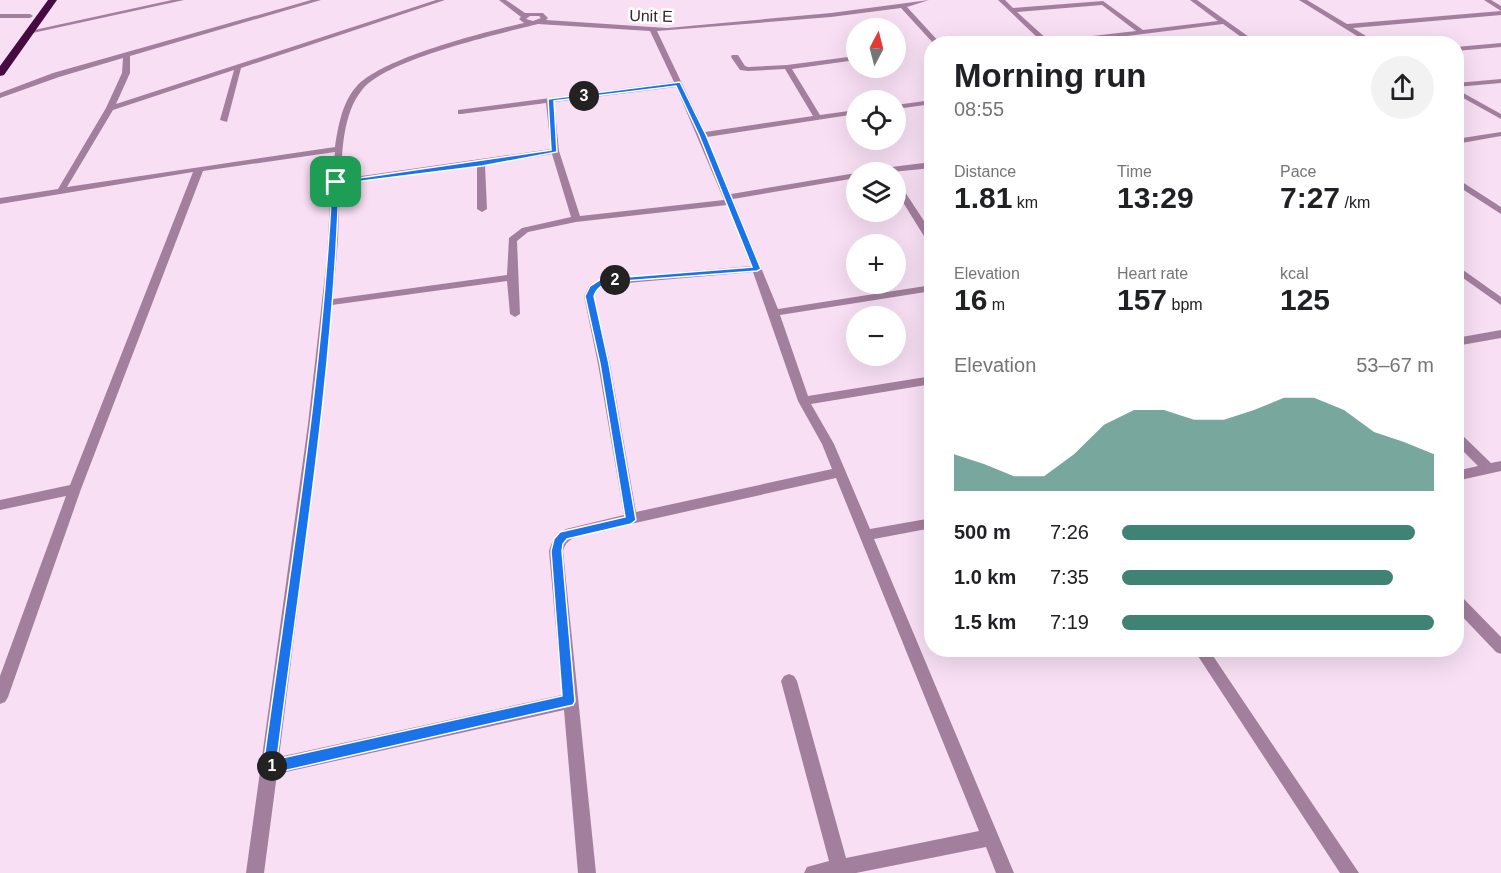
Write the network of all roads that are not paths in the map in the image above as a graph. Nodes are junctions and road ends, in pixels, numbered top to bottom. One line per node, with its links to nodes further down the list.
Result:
1 (44, 0): 18 (highway)
2 (53, 0): 25 (highway)
3 (182, 0): 25 (street)
4 (318, 0): 13 (street)
5 (442, 0): 39 (street)
6 (502, 0): 19 (street)
7 (515, 0): 20 (street)
8 (927, 0): 14 (street, Unit E)
9 (1002, 0): 15 (street)
10 (1192, 0): 21 (street)
11 (1302, 0): 22 (street)
12 (1486, 0): 16 (street)
13 (298, 3): 34 (street)
14 (903, 6): 23 (street, Unit E); 27 (street)
15 (1012, 10): 26 (street); 28 (street)
16 (1501, 11): 22 (street)
17 (0, 16): 18 (street)
18 (30, 16): 36 (highway)
19 (523, 17): 20 (street); 24 (street)
20 (538, 18): 23 (street, Unit E); 24 (street)
21 (1224, 22): 26 (street); 30 (street)
22 (1347, 26): 31 (street)
23 (653, 30): 42 (street)
24 (496, 31): 58 (street)
25 (27, 32): 40 (highway)
26 (1142, 32): 29 (street)
27 (931, 36)
28 (1040, 36)
29 (1108, 36)
30 (1244, 36)
31 (1363, 36)
32 (1501, 45): 33 (street)
33 (1464, 48)
34 (128, 54): 44 (street); 49 (street)
35 (735, 57): 38 (street)
36 (0, 59)
37 (846, 59): 38 (street)
38 (787, 67): 53 (street)
39 (238, 68): 49 (street); 54 (street)
40 (0, 73)
41 (1501, 81): 43 (street)
42 (678, 84): 46 (street); 56 (street)
43 (1464, 84)
44 (0, 96)
45 (1464, 96): 52 (street)
46 (550, 100): 50 (street); 59 (street)
47 (924, 103): 48 (street)
48 (906, 106)
49 (111, 108): 67 (street)
50 (461, 112)
51 (846, 114): 53 (street)
52 (1501, 117)
53 (818, 118): 56 (street)
54 (224, 120)
55 (1501, 134): 57 (street)
56 (702, 135): 70 (street)
57 (1464, 141)
58 (340, 149): 63 (street); 65 (street)
59 (555, 151): 60 (street); 75 (street)
60 (482, 164): 65 (street); 73 (street)
61 (924, 166): 62 (street)
62 (906, 169)
63 (199, 170): 67 (street); 93 (street)
64 (846, 177): 70 (street)
65 (336, 182): 82 (street)
66 (1464, 186): 68 (street)
67 (61, 191): 71 (street)
68 (1471, 191): 69 (street); 74 (street)
69 (1464, 192)
70 (729, 200): 75 (street); 77 (street)
71 (0, 201)
72 (906, 201): 76 (street)
73 (482, 209)
74 (1501, 211)
75 (576, 219): 79 (street)
76 (924, 229)
77 (757, 269): 83 (street); 95 (street)
78 (1464, 274): 81 (street)
79 (512, 277): 82 (street); 84 (street)
80 (924, 289): 83 (street)
81 (1501, 302)
82 (326, 303): 104 (street)
83 (774, 313): 88 (street)
84 (515, 314)
85 (1501, 334): 86 (street)
86 (1464, 341)
87 (924, 381): 88 (street)
88 (804, 401): 91 (street)
89 (1464, 442): 90 (street)
90 (1495, 467): 92 (street)
91 (840, 472): 95 (street); 97 (street)
92 (1464, 474)
93 (75, 489): 94 (street); 102 (street)
94 (0, 505)
95 (631, 520): 103 (street)
96 (924, 524): 97 (street)
97 (866, 535): 105 (street)
98 (1464, 608): 99 (street)
99 (1499, 643)
100 (1206, 657): 111 (street)
101 (789, 681): 106 (street)
102 (0, 697)
103 (569, 701): 104 (street); 108 (street)
104 (270, 767): 107 (street)
105 (991, 837): 106 (street); 110 (street)
106 (840, 868): 109 (street)
107 (255, 873)
108 (587, 873)
109 (813, 873)
110 (1005, 873)
111 (1350, 873)

